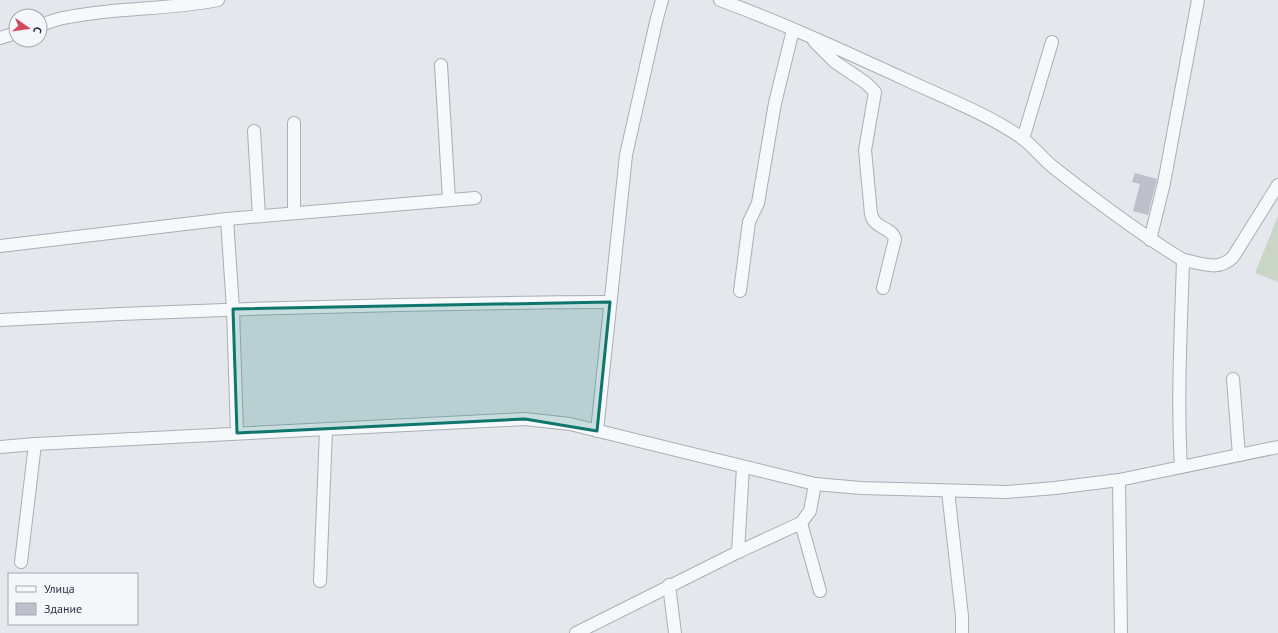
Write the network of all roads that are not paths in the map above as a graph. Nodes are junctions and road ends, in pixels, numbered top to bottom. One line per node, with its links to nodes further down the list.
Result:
1 (218, 0): 5 (street)
2 (662, 0): 24 (street)
3 (720, 0): 6 (street)
4 (1198, 0): 19 (street)
5 (48, 23)
6 (793, 30): 7 (street); 23 (street)
7 (807, 35): 12 (street); 22 (street)
8 (1052, 42): 12 (street)
9 (441, 65): 15 (street)
10 (294, 123): 16 (street)
11 (254, 131): 17 (street)
12 (1023, 139): 19 (street)
13 (1278, 185): 21 (street)
14 (475, 198): 15 (street)
15 (448, 200): 16 (street)
16 (294, 213): 17 (street)
17 (259, 216): 18 (street)
18 (227, 219): 20 (street); 25 (street)
19 (1150, 240): 21 (street)
20 (0, 246)
21 (1183, 260): 36 (street)
22 (883, 288)
23 (740, 291)
24 (610, 302): 25 (street); 29 (street)
25 (233, 309): 26 (street); 30 (street)
26 (0, 320)
27 (1233, 379): 34 (street)
28 (326, 430): 29 (street); 30 (street); 43 (street)
29 (597, 431): 35 (street)
30 (237, 434): 31 (street)
31 (35, 444): 32 (street); 42 (street)
32 (0, 447)
33 (1278, 447): 34 (street)
34 (1239, 456): 36 (street)
35 (743, 467): 38 (street); 41 (street)
36 (1181, 467): 37 (street)
37 (1119, 480): 39 (street); 49 (street)
38 (815, 484): 39 (street); 40 (street)
39 (948, 491): 48 (street)
40 (800, 523): 41 (street); 45 (street)
41 (738, 552): 44 (street)
42 (21, 562)
43 (320, 581)
44 (669, 585): 46 (street); 47 (street)
45 (820, 591)
46 (576, 633)
47 (675, 633)
48 (962, 633)
49 (1121, 633)

